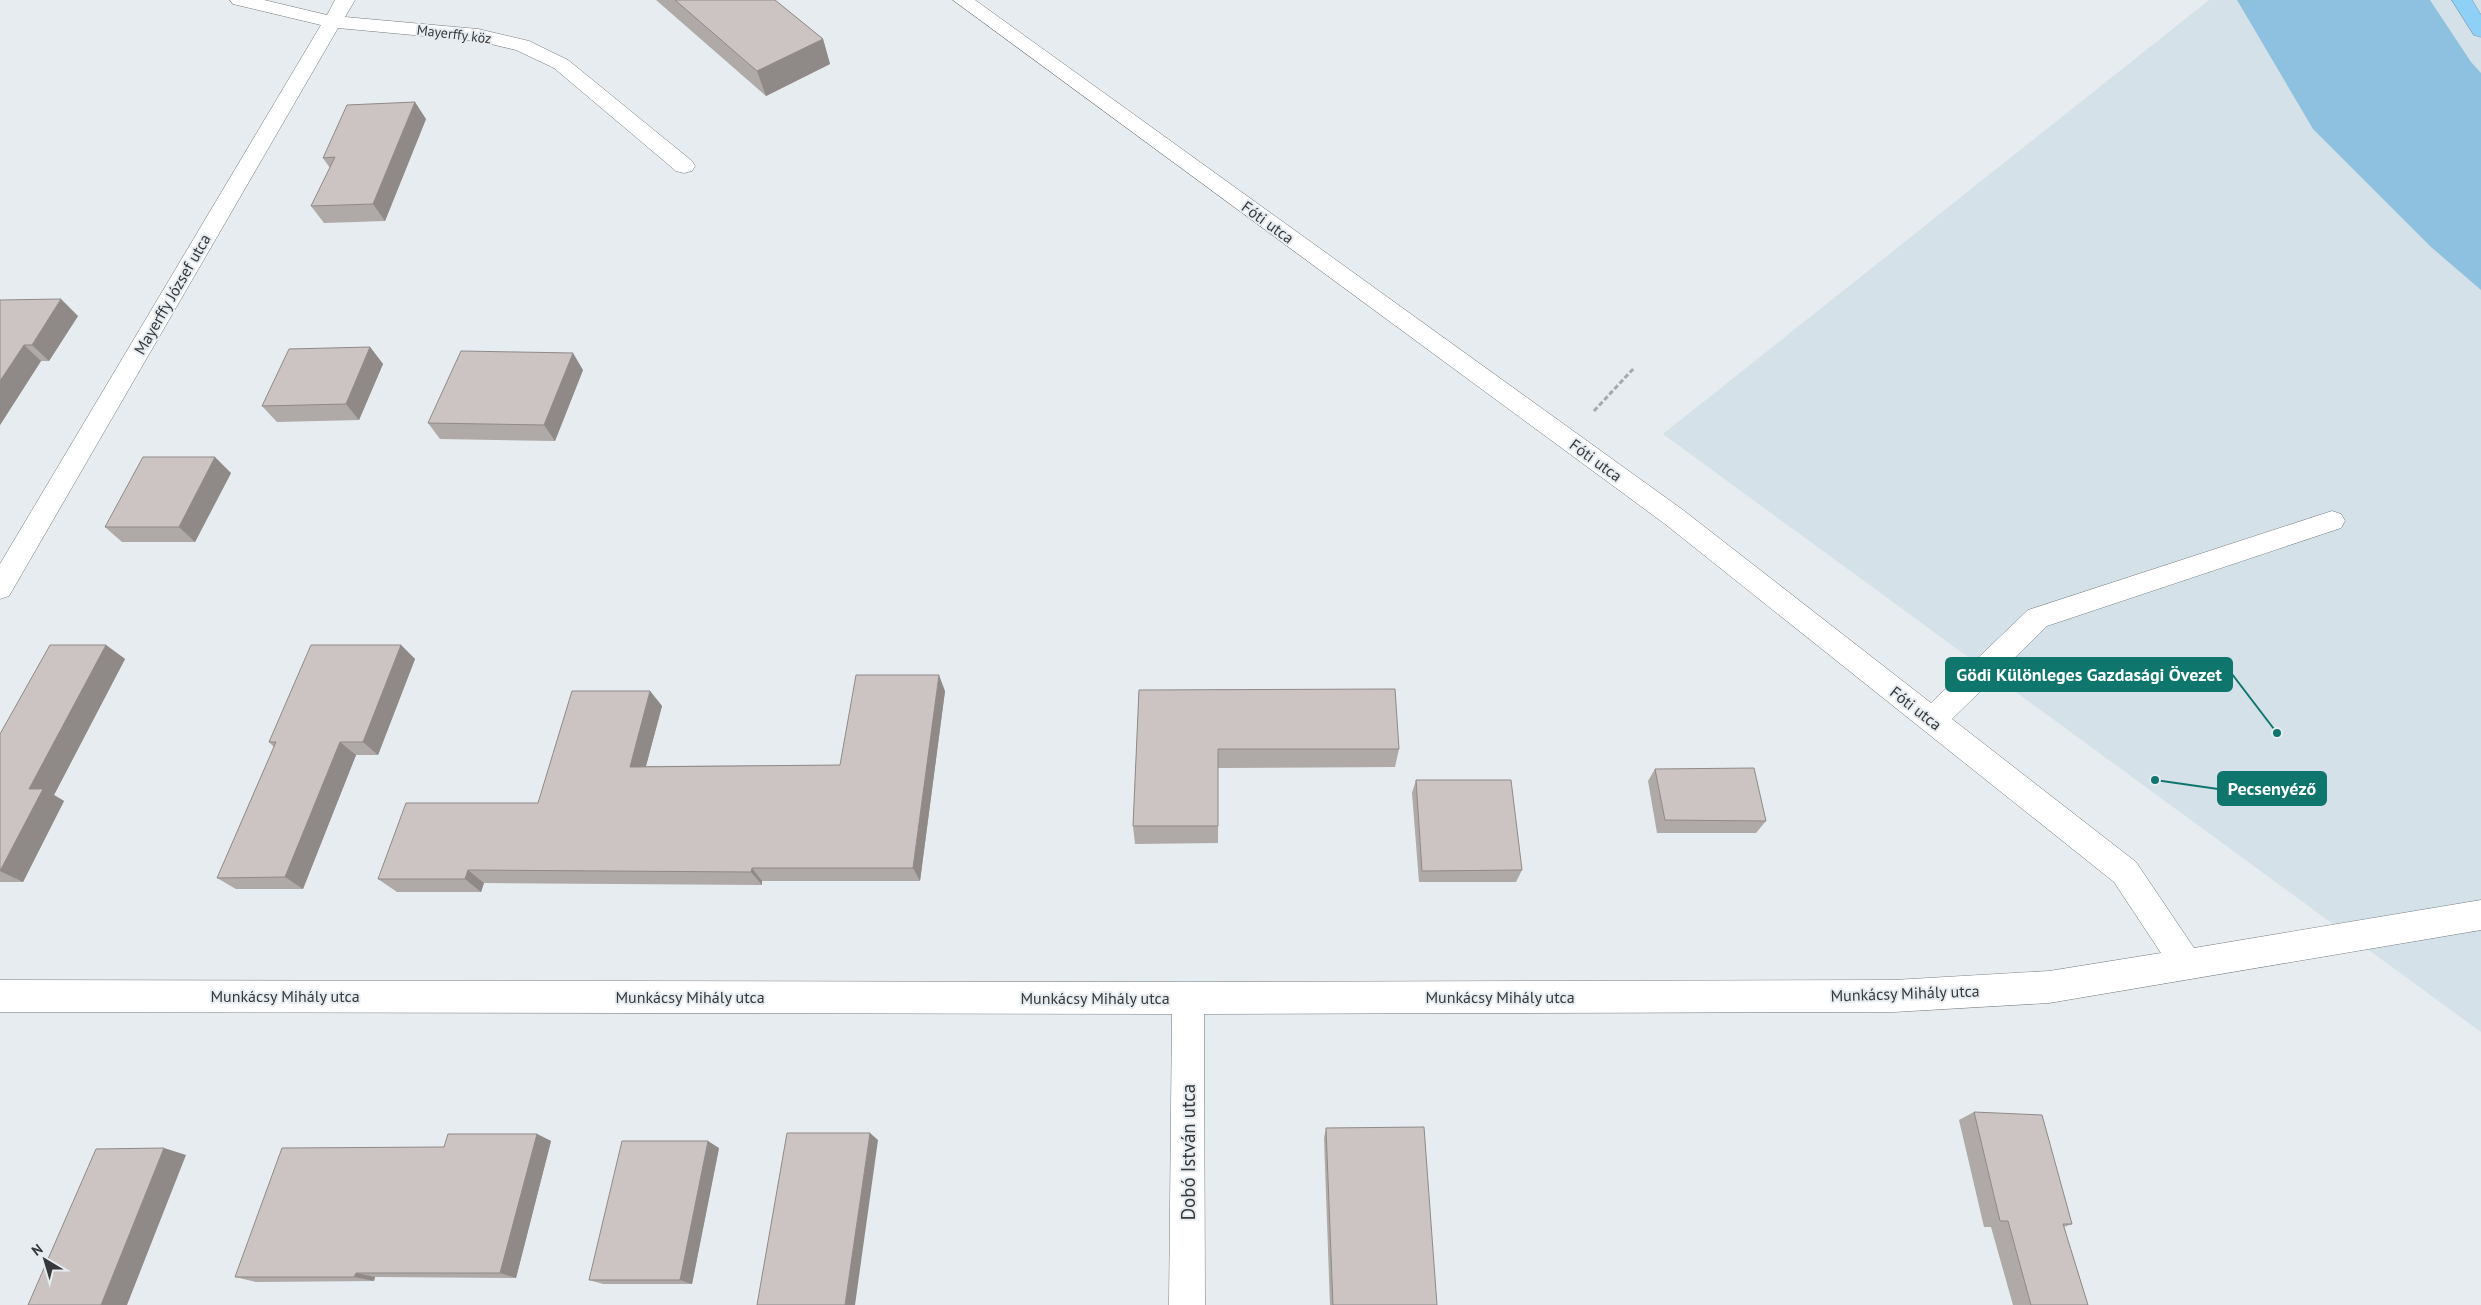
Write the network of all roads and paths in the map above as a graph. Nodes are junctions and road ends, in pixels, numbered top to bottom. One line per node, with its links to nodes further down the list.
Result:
1 (240, 0): 5 (street, Mayerffy köz)
2 (345, 0): 5 (street, Mayerffy József utca)
3 (964, 0): 9 (street, Fóti utca)
4 (2462, 0): 6 (highway)
5 (332, 22): 7 (street, Mayerffy köz); 11 (street, Mayerffy József utca)
6 (2481, 31)
7 (684, 166)
8 (1634, 368): 9 (path)
9 (1579, 448): 12 (street, Fóti utca)
10 (2332, 522): 12 (street)
11 (0, 588)
12 (1932, 720): 14 (street, Fóti utca)
13 (2481, 915): 14 (street, Munkácsy Mihály utca)
14 (2188, 964): 16 (street, Munkácsy Mihály utca)
15 (0, 996): 16 (street, Munkácsy Mihály utca)
16 (1188, 998): 17 (street, Dobó István utca)
17 (1187, 1305)

